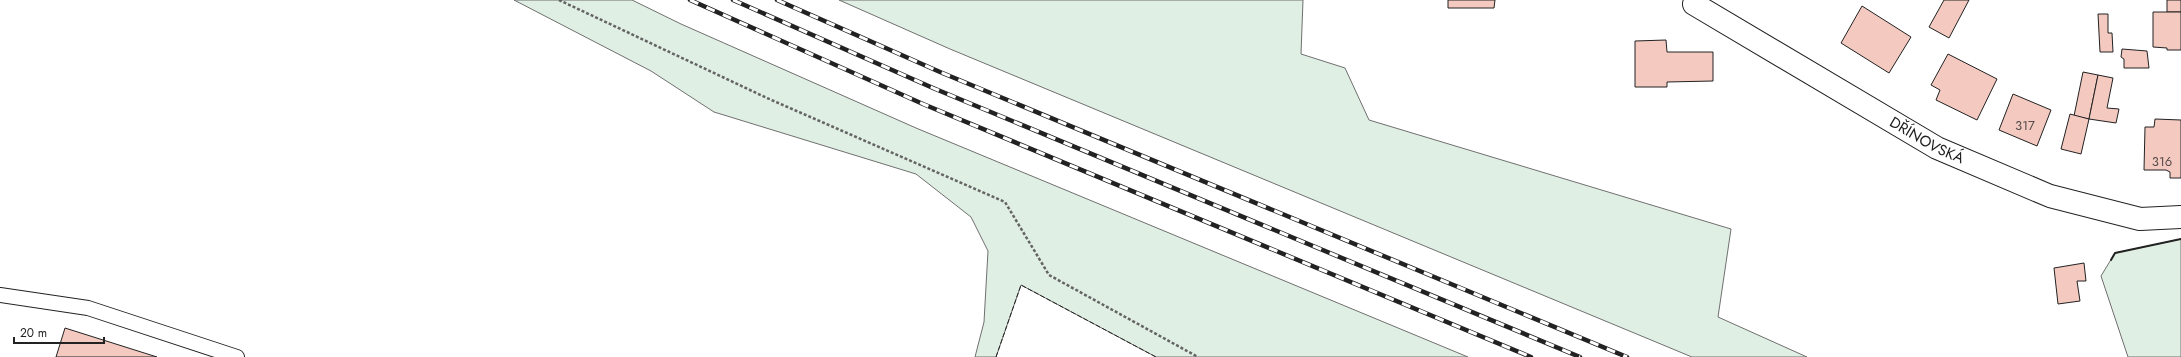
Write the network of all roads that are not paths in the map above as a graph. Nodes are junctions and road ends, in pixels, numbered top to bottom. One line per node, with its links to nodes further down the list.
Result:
1 (1694, 4): 2 (street, DŘÍNOVSKÁ)
2 (2181, 217)
3 (0, 295): 4 (lane)
4 (237, 357)

